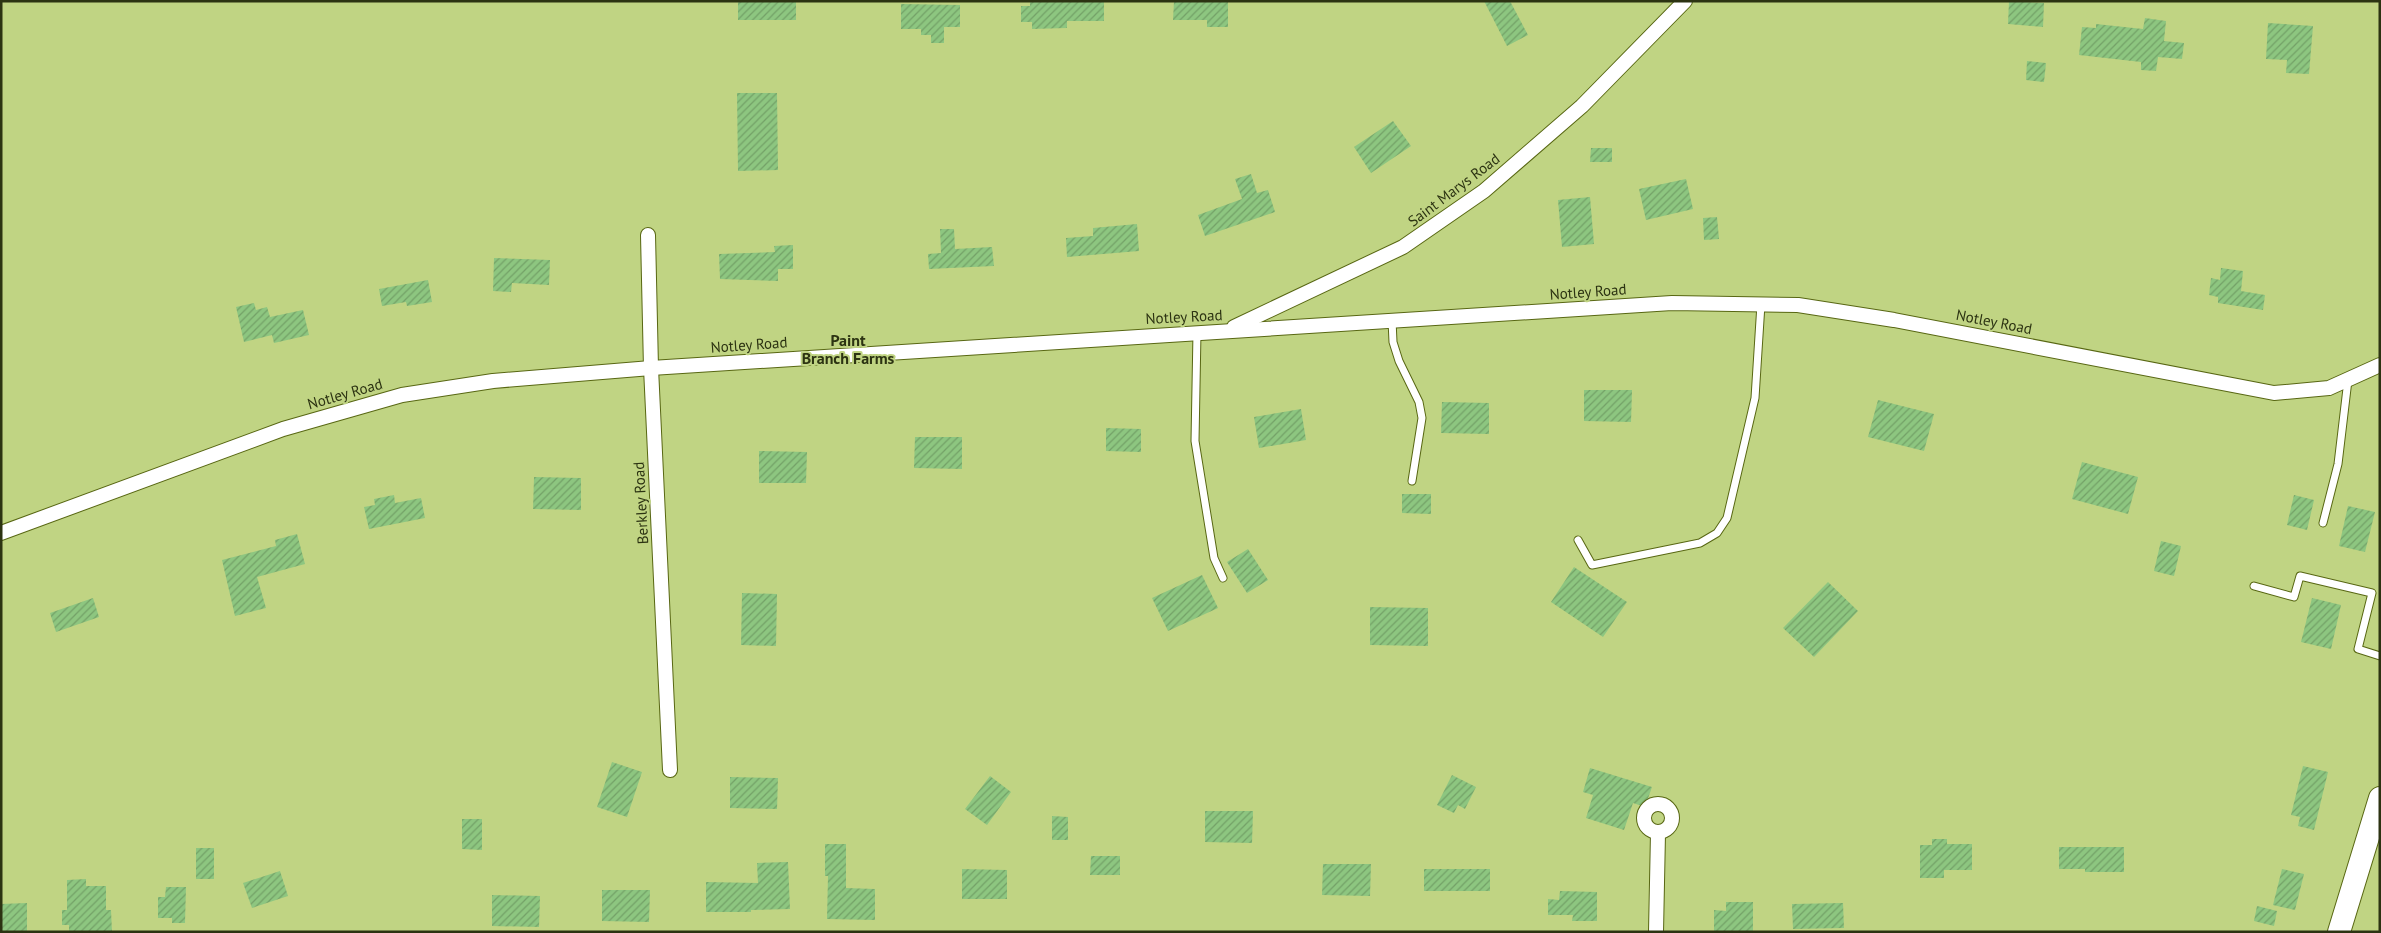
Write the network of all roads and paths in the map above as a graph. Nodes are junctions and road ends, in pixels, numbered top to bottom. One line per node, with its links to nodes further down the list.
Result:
1 (1685, 1): 5 (street, Saint Marys Road)
2 (648, 235): 8 (street, Berkley Road)
3 (1761, 304): 4 (street, Notley Road); 9 (street, Notley Road); 13 (lane)
4 (1392, 320): 5 (street, Notley Road); 10 (lane)
5 (1228, 330): 6 (street, Notley Road)
6 (1197, 332): 8 (street, Notley Road); 14 (lane)
7 (2380, 365): 9 (street, Notley Road)
8 (651, 368): 12 (street, Notley Road); 17 (street, Berkley Road)
9 (2348, 379): 11 (lane)
10 (1412, 481)
11 (2323, 523)
12 (1, 533)
13 (1578, 540)
14 (1223, 578)
15 (2254, 586): 16 (lane)
16 (2380, 656)
17 (670, 770)
18 (2380, 798): 21 (main road)
19 (1658, 833): 20 (street)
20 (1656, 932)
21 (2339, 932)

